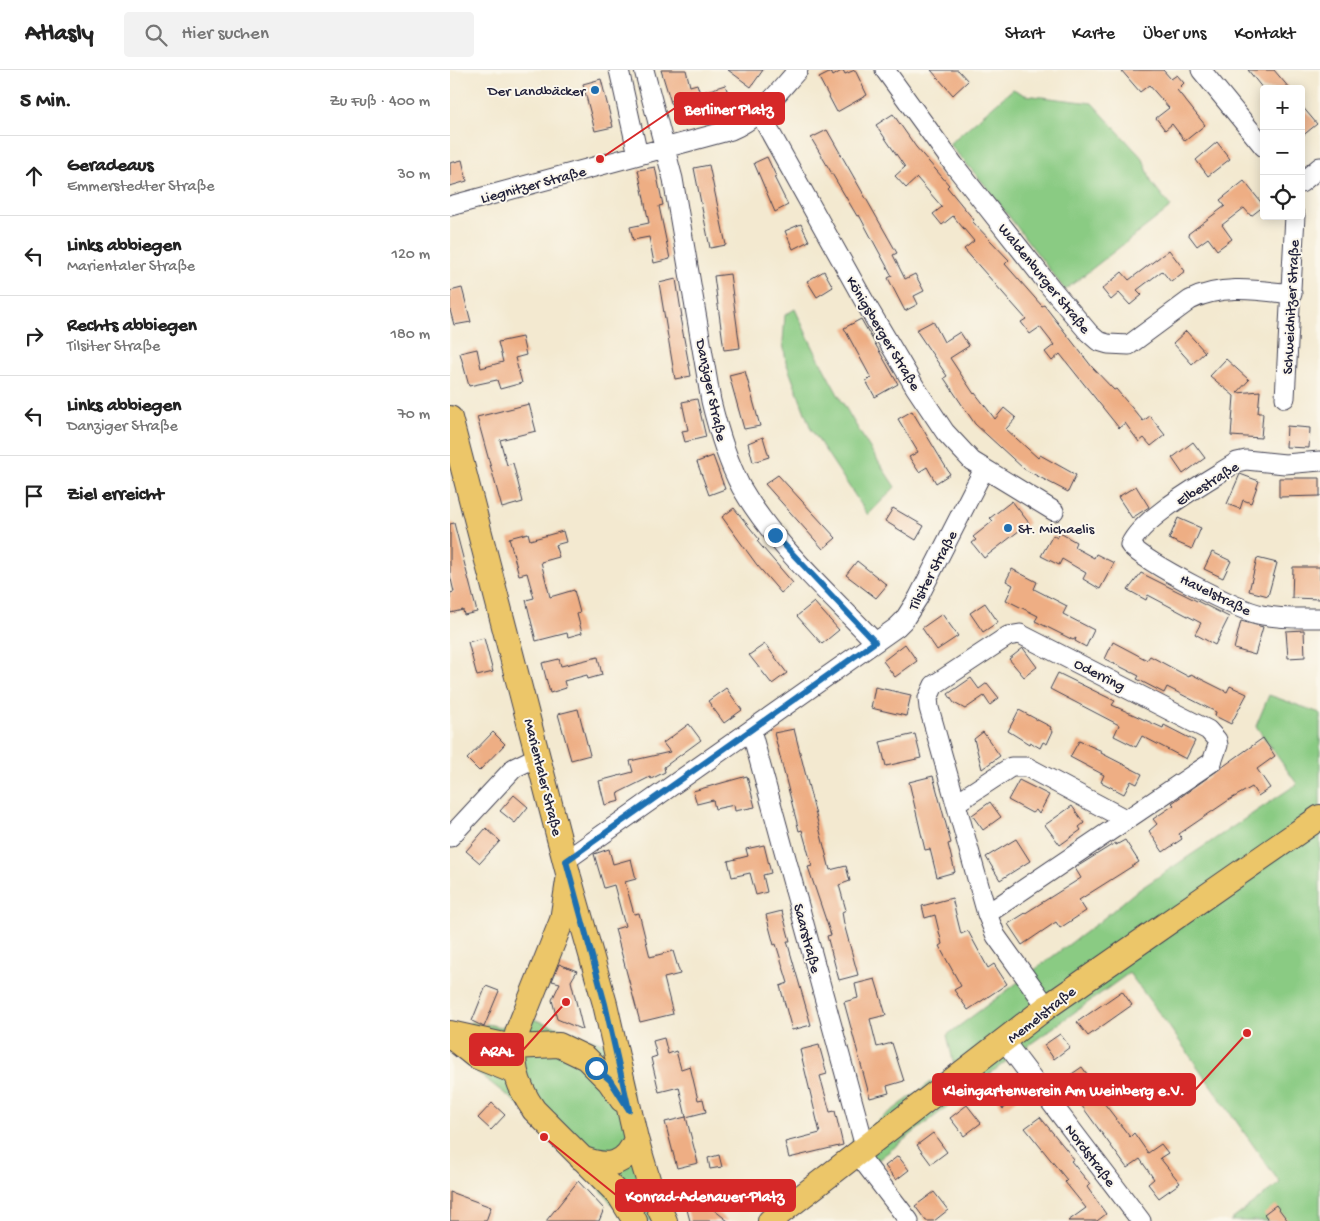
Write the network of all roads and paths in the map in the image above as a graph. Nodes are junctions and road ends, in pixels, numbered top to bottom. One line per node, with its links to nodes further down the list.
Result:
1 (619, 70): 9 (street)
2 (644, 70): 8 (street, Danziger Straße)
3 (798, 70): 6 (street, Liegnitzer Straße)
4 (885, 70): 14 (street, Waldenburger Straße)
5 (1201, 70): 7 (street)
6 (760, 114): 8 (street, Liegnitzer Straße); 18 (street, Königsberger Straße)
7 (1260, 142)
8 (665, 148): 9 (street, Liegnitzer Straße); 22 (street, Danziger Straße)
9 (638, 155): 12 (street, Liegnitzer Straße)
10 (1320, 167): 11 (street)
11 (1305, 180)
12 (450, 206)
13 (1295, 220): 14 (street, Schweidnitzer Straße)
14 (1292, 294): 15 (street, Schweidnitzer Straße)
15 (1285, 398)
16 (450, 418): 24 (main road, Marientaler Straße)
17 (1320, 461): 20 (street, Elbestraße)
18 (984, 469): 19 (street, Königsberger Straße); 22 (street, Tilsiter Straße)
19 (1054, 511)
20 (1134, 536): 21 (street, Havelstraße)
21 (1320, 618)
22 (875, 642): 23 (street, Tilsiter Straße)
23 (751, 730): 29 (street, Tilsiter Straße); 38 (street, Saarstraße)
24 (539, 756): 28 (street); 29 (main road, Marientaler Straße)
25 (956, 803): 27 (street); 27 (street, Oderring); 30 (street, Oderring)
26 (1320, 817): 31 (main road, Memelstraße)
27 (1125, 819): 30 (street, Oderring)
28 (450, 836)
29 (567, 869): 34 (main road); 36 (main road, Marientaler Straße)
30 (987, 914): 31 (street, Oderring)
31 (1047, 1007): 33 (main road, Memelstraße)
32 (450, 1035): 34 (main road); 35 (main road)
33 (1005, 1042): 38 (main road, Memelstraße); 44 (street, Nordstraße)
34 (513, 1047): 35 (main road); 36 (main road)
35 (515, 1072): 39 (main road)
36 (629, 1110): 37 (main road, Marientaler Straße)
37 (636, 1139): 39 (main road); 41 (main road, Marientaler Straße)
38 (861, 1150): 42 (main road, Memelstraße); 43 (street)
39 (581, 1158): 40 (main road)
40 (635, 1221)
41 (665, 1221)
42 (770, 1221)
43 (908, 1221)
44 (1141, 1221)

